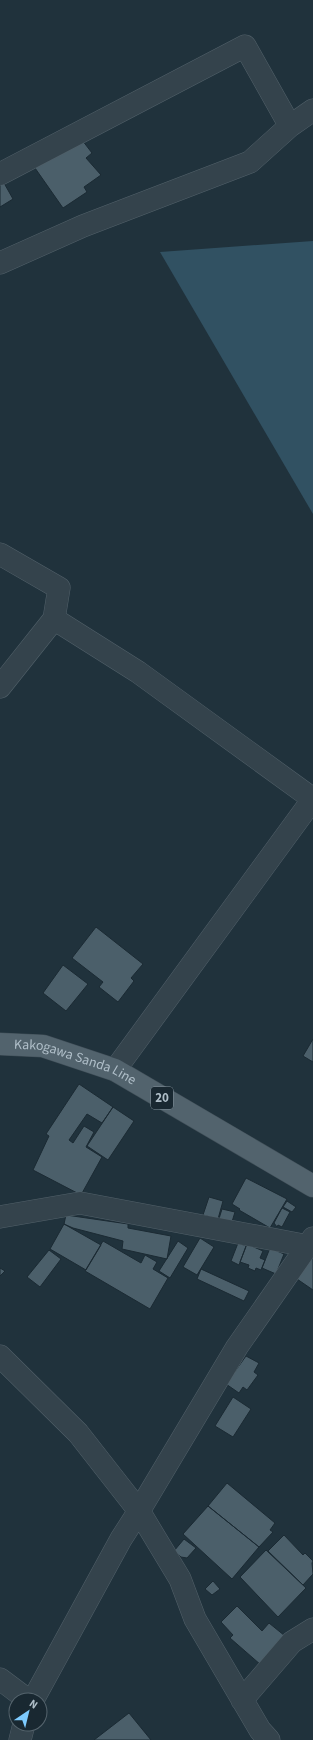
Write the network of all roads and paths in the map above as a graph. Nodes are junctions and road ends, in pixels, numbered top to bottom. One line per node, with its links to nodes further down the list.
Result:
1 (313, 110): 2 (street)
2 (290, 126): 3 (street); 4 (street)
3 (0, 174)
4 (0, 263)
5 (0, 554): 6 (street)
6 (54, 619): 7 (street); 8 (street)
7 (0, 687)
8 (313, 799): 10 (street)
9 (0, 1044): 10 (main road, Kakogawa Sanda Line / 20)
10 (114, 1070): 11 (main road, Kakogawa Sanda Line / 20)
11 (313, 1186)
12 (0, 1217): 13 (street)
13 (310, 1242): 15 (street)
14 (0, 1356): 15 (street)
15 (139, 1512): 19 (street); 20 (street)
16 (313, 1629): 20 (street)
17 (0, 1679): 18 (street)
18 (17, 1692)
19 (37, 1692)
20 (242, 1700): 21 (street)
21 (261, 1736)

